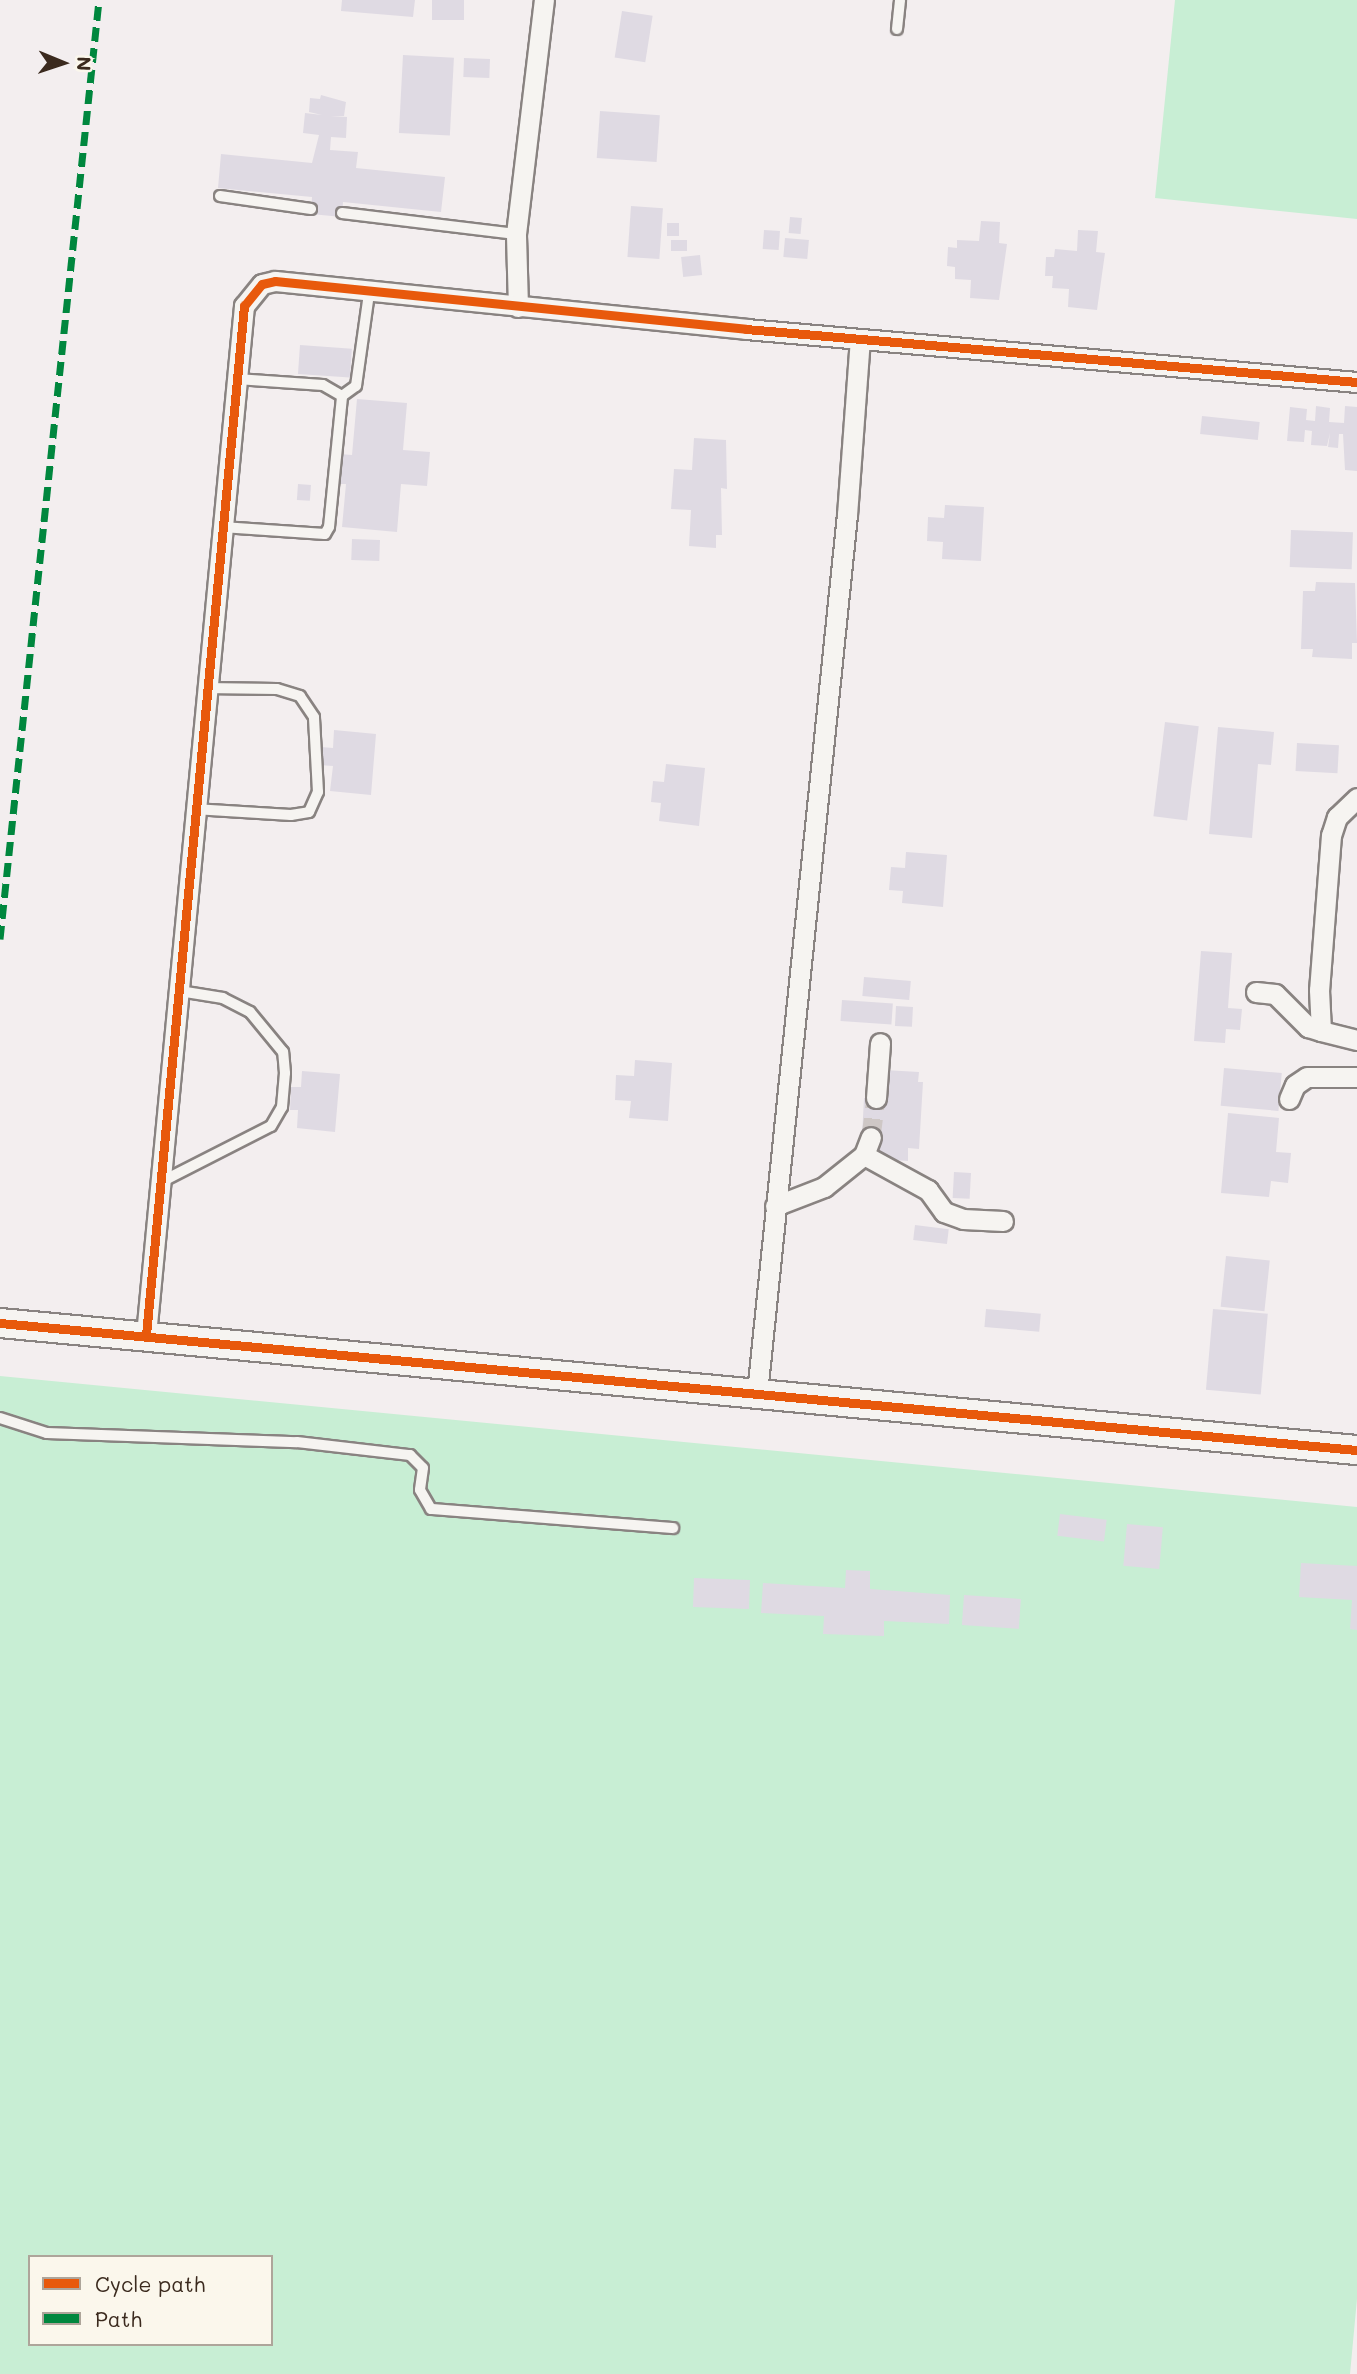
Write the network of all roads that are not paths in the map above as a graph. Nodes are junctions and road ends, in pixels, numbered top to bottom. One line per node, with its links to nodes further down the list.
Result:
1 (544, 0): 7 (street)
2 (900, 0): 3 (lane)
3 (897, 29)
4 (220, 196): 5 (lane)
5 (311, 209)
6 (342, 213): 7 (lane)
7 (516, 234): 9 (street)
8 (369, 293): 9 (street); 11 (street); 13 (lane)
9 (518, 307): 10 (street)
10 (860, 339): 12 (street); 27 (street)
11 (237, 379): 13 (lane); 14 (street)
12 (1357, 382)
13 (342, 396): 14 (lane)
14 (222, 527): 15 (street)
15 (205, 688): 17 (street); 17 (lane)
16 (1357, 798): 20 (street)
17 (194, 809): 18 (street)
18 (180, 991): 26 (street); 26 (lane)
19 (1256, 992): 20 (street)
20 (1321, 1031): 21 (street)
21 (1357, 1040)
22 (880, 1043): 24 (street)
23 (1357, 1077): 25 (street)
24 (876, 1098)
25 (1289, 1099)
26 (162, 1182): 30 (street)
27 (775, 1206): 28 (street); 31 (street)
28 (1003, 1221)
29 (0, 1323): 30 (street)
30 (146, 1335): 31 (street)
31 (757, 1393): 33 (street)
32 (0, 1418): 34 (lane)
33 (1357, 1450)
34 (673, 1528)

